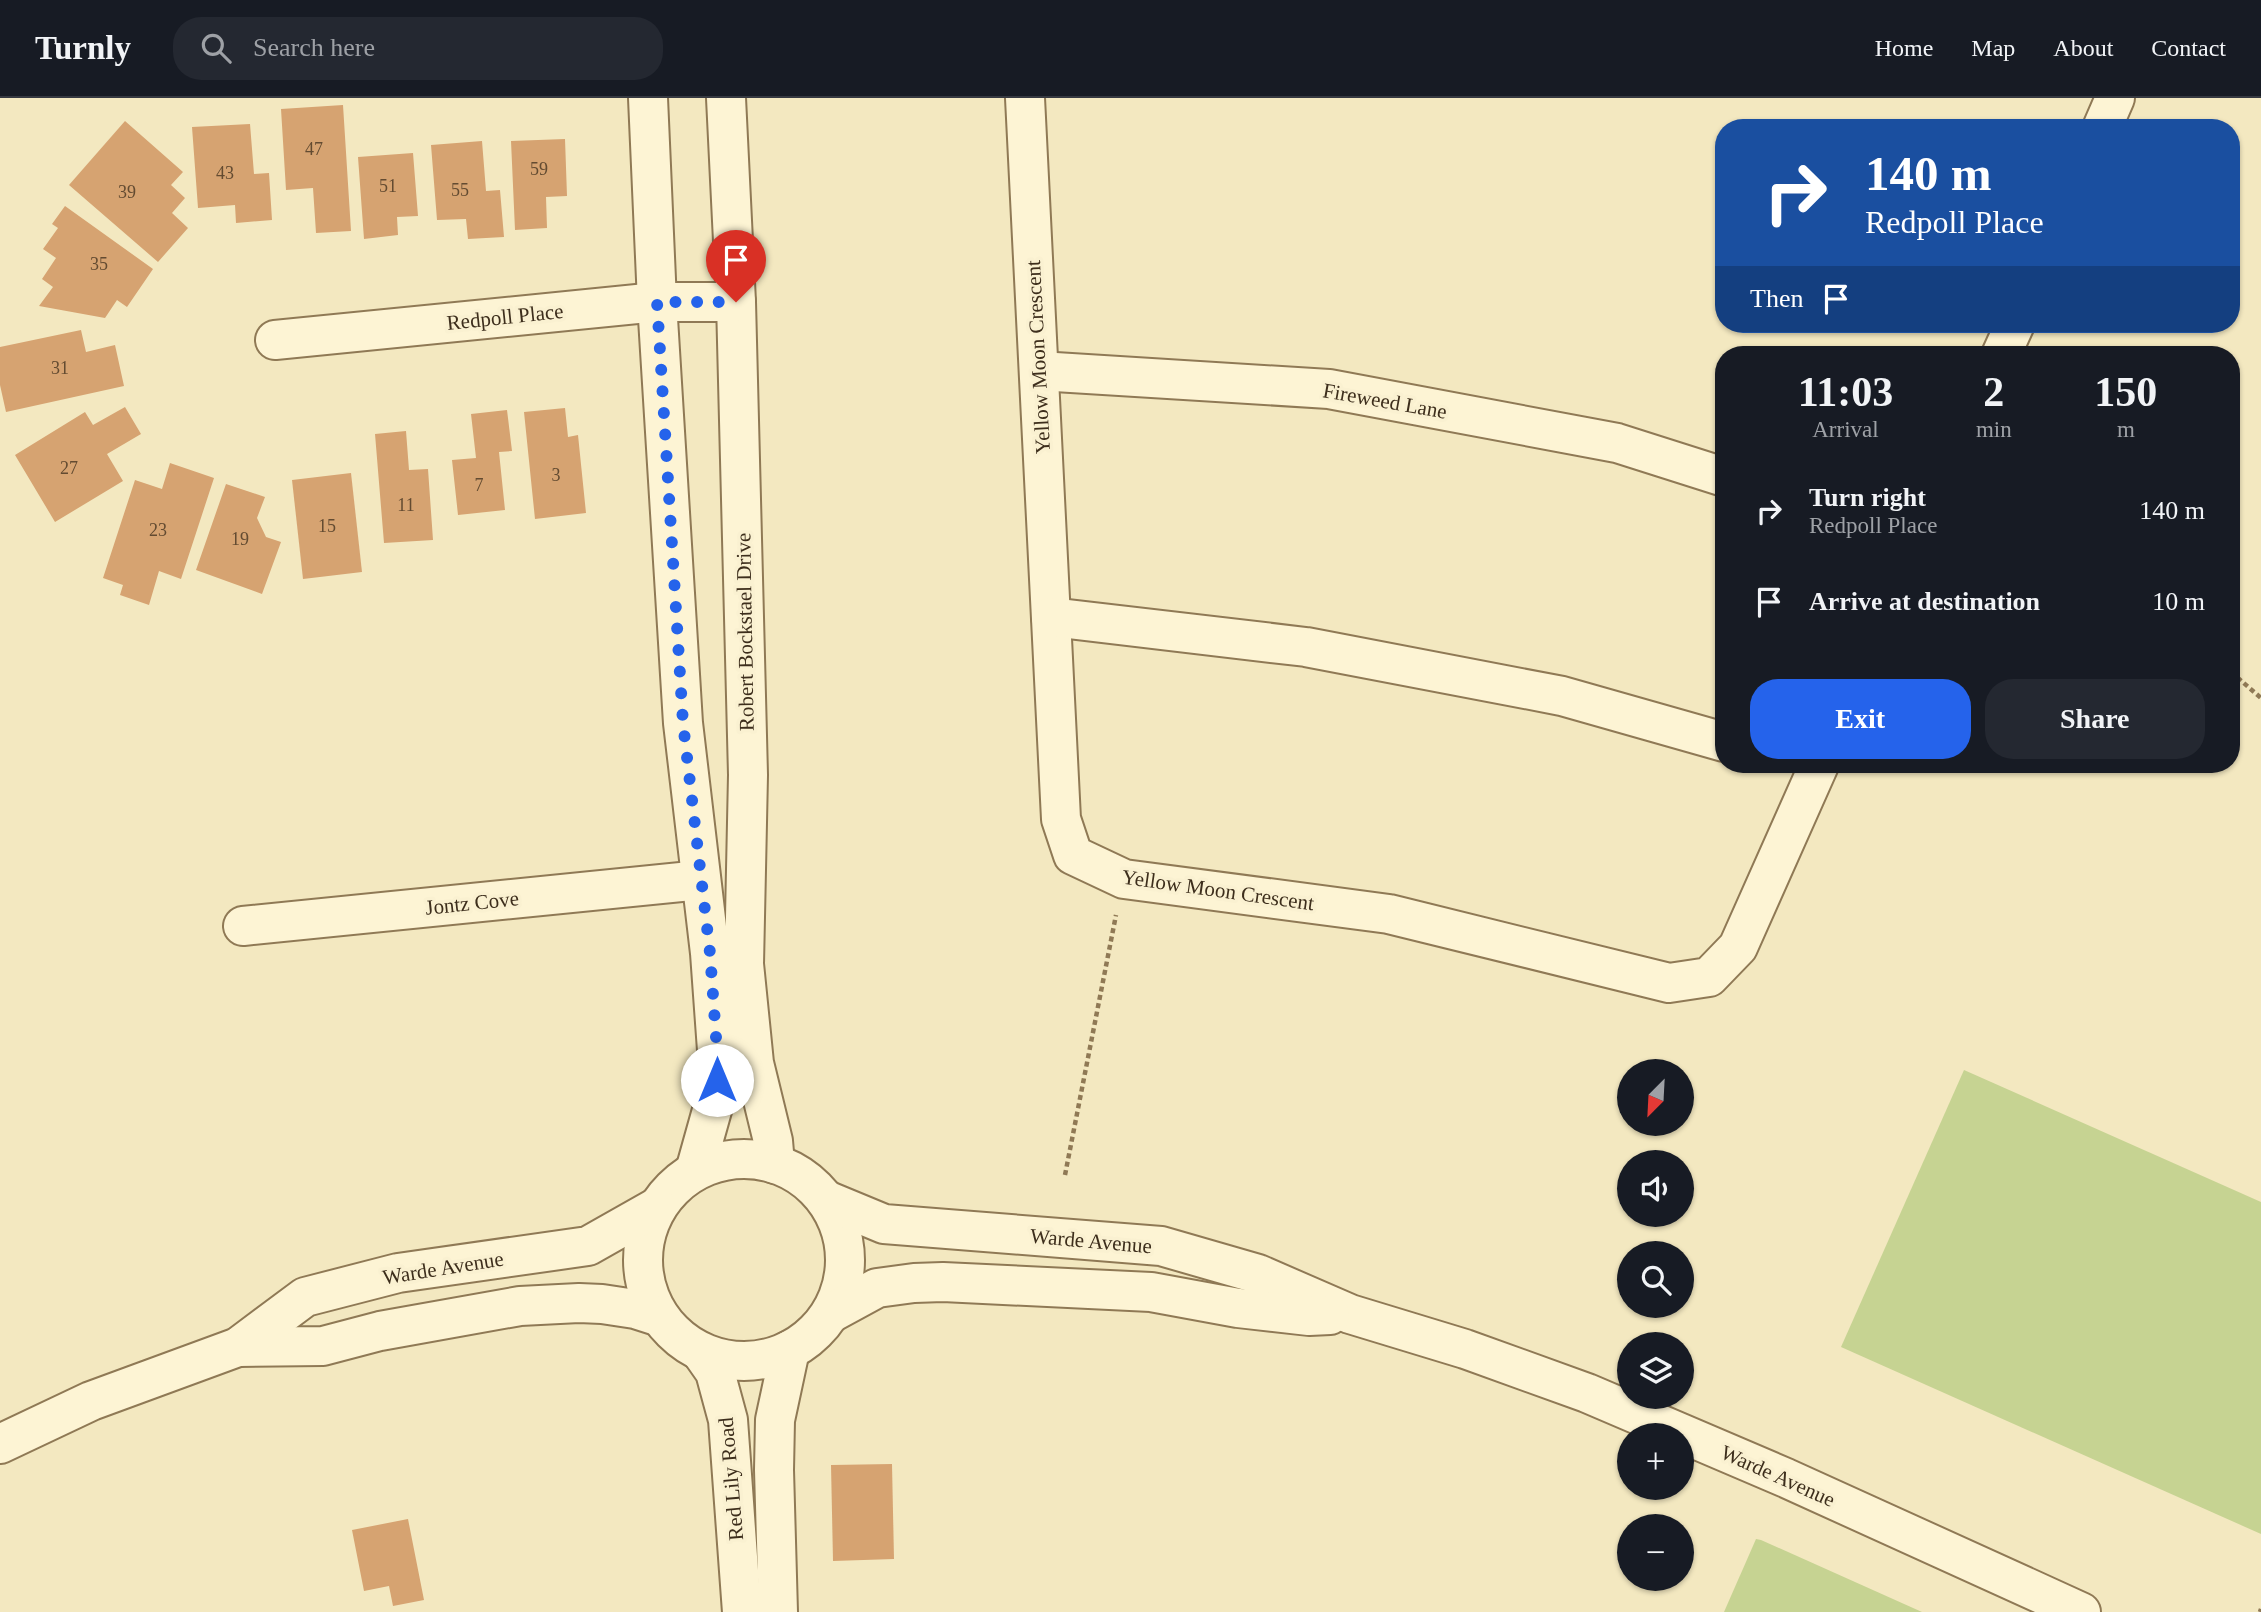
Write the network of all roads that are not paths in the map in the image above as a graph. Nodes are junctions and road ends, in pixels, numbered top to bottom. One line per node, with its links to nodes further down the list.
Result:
1 (648, 98): 6 (street)
2 (726, 98): 7 (street, Robert Bockstael Drive)
3 (1025, 98): 9 (street, Yellow Moon Crescent)
4 (2115, 98): 5 (street)
5 (2106, 119)
6 (657, 302): 7 (street, Redpoll Place); 8 (street, Redpoll Place); 14 (street)
7 (736, 302): 16 (street, Robert Bockstael Drive)
8 (275, 340)
9 (1039, 371): 10 (street, Fireweed Lane); 11 (street, Yellow Moon Crescent)
10 (1715, 474)
11 (1051, 617): 12 (street); 13 (street, Yellow Moon Crescent)
12 (1715, 739)
13 (1809, 773)
14 (701, 880): 15 (street, Jontz Cove); 17 (street)
15 (243, 926)
16 (775, 1164): 17 (street); 18 (street)
17 (695, 1171): 19 (street)
18 (825, 1200): 20 (street); 21 (street, Warde Avenue)
19 (657, 1207): 22 (street); 23 (street, Warde Avenue)
20 (831, 1313): 21 (street, Warde Avenue); 24 (street)
21 (1350, 1314): 29 (street, Warde Avenue)
22 (660, 1317): 23 (street, Warde Avenue); 25 (street)
23 (238, 1347): 26 (street, Warde Avenue)
24 (790, 1350): 25 (street); 28 (street, Red Lily Road)
25 (701, 1352): 27 (street, Red Lily Road)
26 (0, 1444)
27 (742, 1612)
28 (778, 1612)
29 (2081, 1612)

